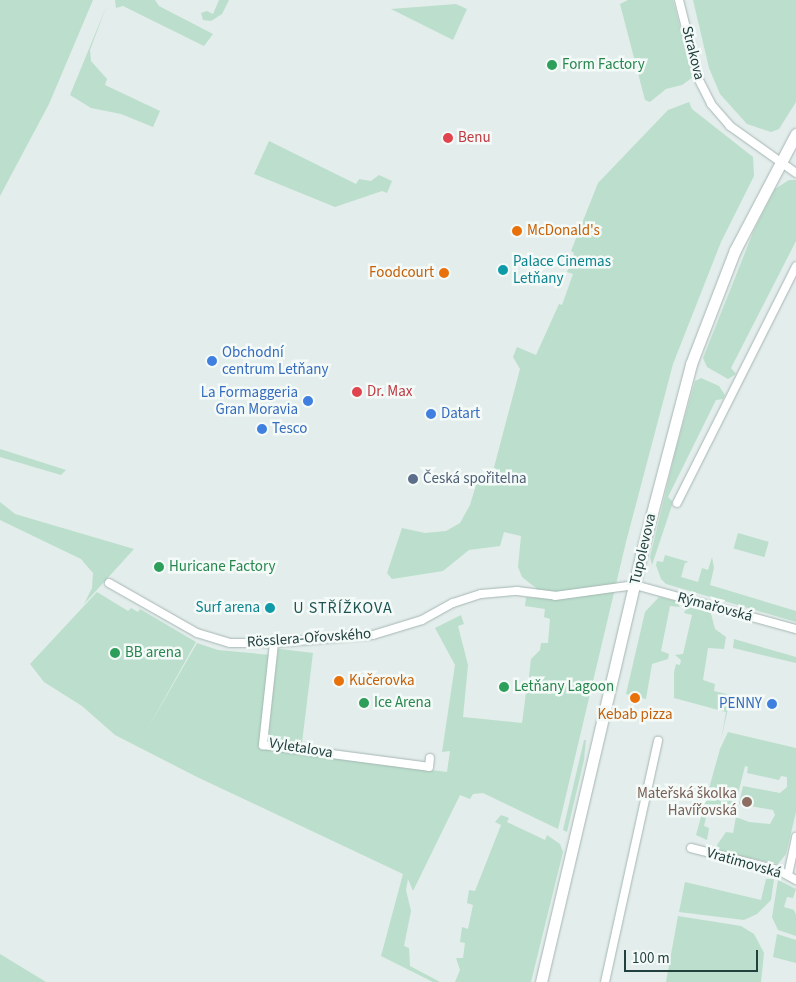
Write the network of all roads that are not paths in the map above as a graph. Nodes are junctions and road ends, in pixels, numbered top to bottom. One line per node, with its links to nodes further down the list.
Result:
1 (679, 0): 3 (street, Strakova)
2 (796, 134): 3 (main road, Tupolevova)
3 (779, 163): 4 (street, Strakova); 8 (main road, Tupolevova)
4 (796, 173)
5 (796, 266): 6 (street, Tupolevova)
6 (677, 503)
7 (109, 583): 10 (street, Rösslera-Ořovského)
8 (635, 585): 9 (street, Rýmařovská); 10 (street, Rösslera-Ořovského); 17 (main road, Tupolevova)
9 (796, 629)
10 (274, 643): 12 (street, Vyletalova)
11 (658, 741): 18 (street)
12 (430, 758)
13 (796, 837): 15 (street)
14 (691, 848): 15 (street, Vratimovská)
15 (788, 875): 16 (street, Vratimovská)
16 (796, 880)
17 (541, 982)
18 (605, 982)

